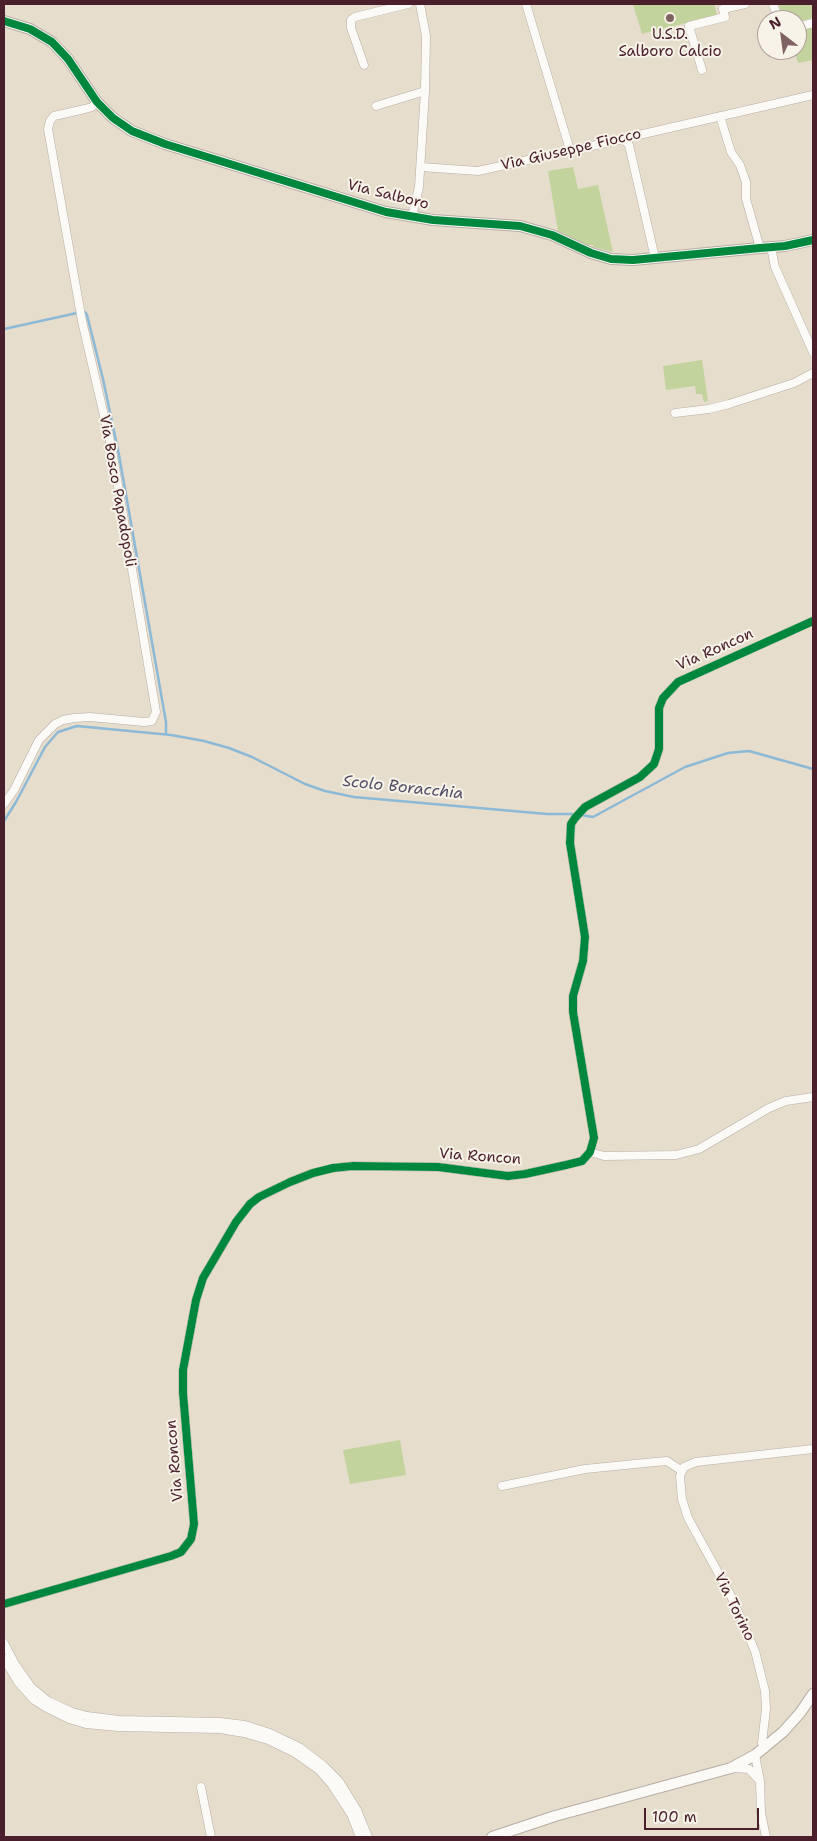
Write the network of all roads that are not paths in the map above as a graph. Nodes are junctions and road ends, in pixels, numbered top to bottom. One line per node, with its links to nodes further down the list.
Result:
1 (408, 4): 6 (street)
2 (420, 4): 8 (street)
3 (526, 4): 14 (street)
4 (746, 4): 7 (street)
5 (4, 21): 10 (street, Via Salboro)
6 (364, 65)
7 (702, 70)
8 (425, 91): 11 (street); 15 (street)
9 (813, 95): 12 (street, Via Giuseppe Fiocco)
10 (97, 102): 16 (street, Via Salboro); 25 (street, Via Bosco Papadopoli)
11 (376, 106)
12 (720, 116): 13 (street, Via Giuseppe Fiocco); 19 (street)
13 (625, 141): 14 (street, Via Giuseppe Fiocco); 20 (street)
14 (570, 150): 15 (street, Via Giuseppe Fiocco)
15 (421, 167): 16 (street)
16 (412, 217): 20 (street, Via Salboro)
17 (813, 240): 18 (street, Via Salboro)
18 (771, 247): 19 (street, Via Salboro); 21 (street)
19 (760, 248): 20 (street, Via Salboro)
20 (656, 258)
21 (813, 352)
22 (813, 373): 23 (street)
23 (674, 413)
24 (813, 622): 27 (street, Via Roncon)
25 (4, 804)
26 (813, 1097): 27 (street)
27 (590, 1152): 31 (street, Via Roncon)
28 (813, 1450): 29 (street)
29 (682, 1471): 30 (street); 35 (street, Via Torino)
30 (502, 1486)
31 (4, 1604)
32 (4, 1643): 42 (street)
33 (4, 1659): 41 (street)
34 (813, 1694): 35 (street)
35 (765, 1748): 36 (street)
36 (755, 1755): 37 (street); 38 (street)
37 (731, 1768): 38 (street); 43 (street)
38 (760, 1782): 44 (street)
39 (201, 1787): 40 (street)
40 (211, 1837)
41 (360, 1837)
42 (368, 1837)
43 (492, 1837)
44 (766, 1837)

